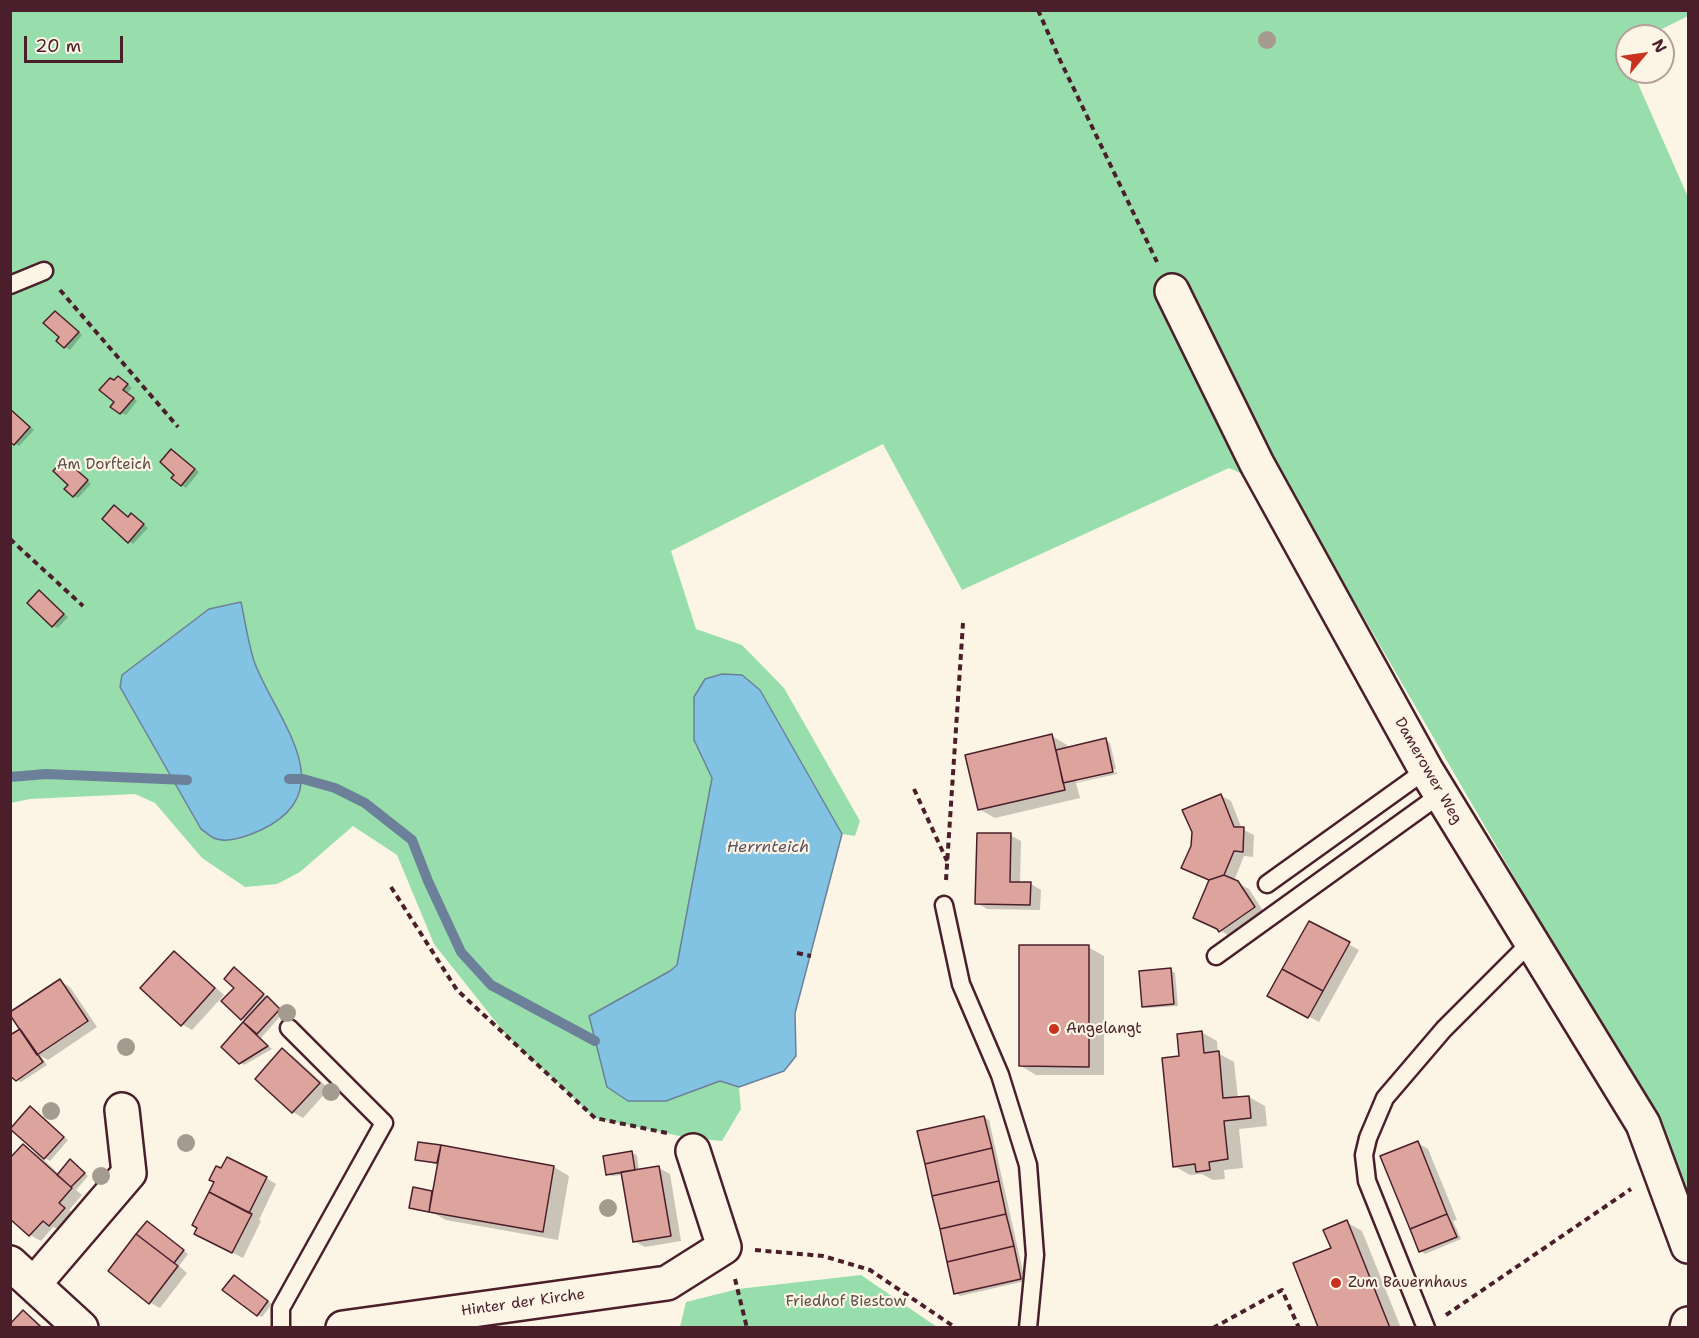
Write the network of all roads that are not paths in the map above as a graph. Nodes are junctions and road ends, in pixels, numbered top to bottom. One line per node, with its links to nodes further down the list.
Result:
1 (44, 271): 2 (lane)
2 (10, 285)
3 (1172, 291): 4 (street, Damerower Weg)
4 (1434, 782): 5 (lane); 7 (street, Damerower Weg); 8 (lane)
5 (1267, 884)
6 (944, 905): 18 (lane)
7 (1531, 942): 12 (street, Damerower Weg); 14 (lane)
8 (1216, 956)
9 (289, 1028): 17 (lane)
10 (122, 1110): 13 (street)
11 (693, 1151): 15 (street, Hinter der Kirche)
12 (1689, 1246)
13 (22, 1274): 16 (street)
14 (1432, 1324)
15 (356, 1327)
16 (81, 1328)
17 (281, 1328)
18 (1028, 1328)

